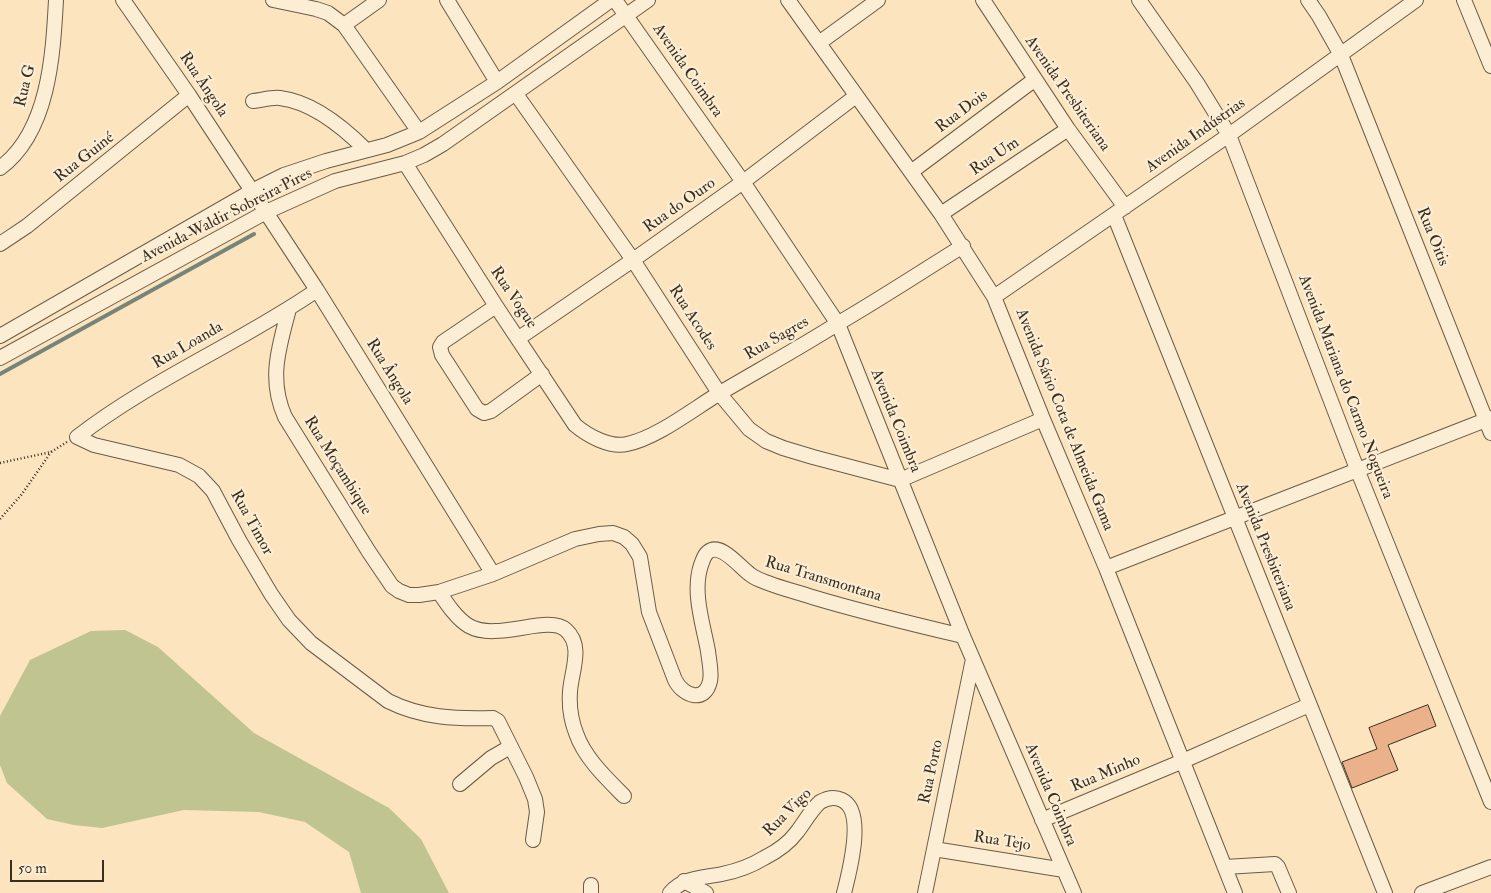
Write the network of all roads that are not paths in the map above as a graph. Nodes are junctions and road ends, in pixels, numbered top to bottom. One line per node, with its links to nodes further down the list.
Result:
1 (56, 0): 32 (street, Rua G)
2 (123, 0): 24 (street, Rua Ãngola)
3 (273, 0): 17 (street)
4 (379, 0): 17 (street)
5 (447, 0): 22 (street)
6 (611, 0): 22 (street, Avenida Waldir Sobreira Pires)
7 (615, 0): 16 (street, Avenida Coimbra)
8 (648, 0): 16 (street, Avenida Waldir Sobreira Pires)
9 (788, 0): 18 (street, Avenida Sávio Cota de Almeida Gama)
10 (878, 0): 18 (street)
11 (982, 0): 21 (street, Avenida Presbiteriana)
12 (1139, 0): 29 (street, Avenida Mariana do Carmo Nogueira)
13 (1308, 0): 19 (street, Rua Oitis)
14 (1416, 0): 19 (street, Avenida Indústrias)
15 (1464, 0): 20 (street)
16 (626, 15): 23 (street, Avenida Waldir Sobreira Pires); 34 (street, Avenida Coimbra)
17 (344, 25): 28 (street)
18 (819, 44): 25 (street, Avenida Sávio Cota de Almeida Gama)
19 (1341, 54): 29 (street, Avenida Indústrias); 53 (street, Rua Oitis)
20 (1491, 66)
21 (1034, 80): 27 (street, Avenida Presbiteriana); 33 (street, Rua Dois)
22 (497, 82): 28 (street, Avenida Waldir Sobreira Pires)
23 (516, 94): 31 (street, Avenida Waldir Sobreira Pires); 41 (street, Rua Acodes)
24 (189, 95): 35 (street, Rua Ãngola); 39 (street, Rua Guiné)
25 (856, 96): 33 (street, Avenida Sávio Cota de Almeida Gama); 34 (street, Rua do Ouro)
26 (253, 101): 30 (street)
27 (1068, 129): 36 (street, Avenida Presbiteriana); 38 (street, Rua Um)
28 (419, 132): 30 (street, Avenida Waldir Sobreira Pires)
29 (1229, 135): 36 (street, Avenida Indústrias); 56 (street, Avenida Mariana do Carmo Nogueira)
30 (366, 150): 35 (street, Avenida Waldir Sobreira Pires)
31 (405, 163): 37 (street, Avenida Waldir Sobreira Pires); 44 (street, Rua Vogue)
32 (0, 168)
33 (911, 172): 38 (street, Avenida Sávio Cota de Almeida Gama)
34 (743, 182): 41 (street, Rua do Ouro); 46 (street, Avenida Coimbra)
35 (252, 191): 37 (street, Rua Ângola); 47 (street, Avenida Waldir Sobreira Pires)
36 (1119, 211): 43 (street, Avenida Indústrias); 58 (street, Avenida Presbiteriana)
37 (266, 212): 42 (street, Rua Ângola); 49 (street, Avenida Waldir Sobreira Pires)
38 (941, 214): 40 (street, Avenida Sávio Cota de Almeida Gama)
39 (0, 244)
40 (963, 246): 43 (street, Avenida Sávio Cota de Almeida Gama); 46 (street, Rua Sagres)
41 (633, 260): 48 (street, Rua do Ouro); 51 (street, Rua Acodes)
42 (317, 290): 45 (street, Rua Loanda); 60 (street, Rua Ângola)
43 (994, 296): 52 (street, Avenida Sávio Cota de Almeida Gama)
44 (496, 306): 48 (street, Rua Vogue); 50 (street)
45 (289, 309): 54 (street, Rua Loanda); 61 (street, Rua Moçambique)
46 (838, 324): 51 (street, Rua Sagres); 57 (street, Avenida Coimbra)
47 (0, 336)
48 (519, 338): 50 (street, Rua Vogue)
49 (0, 358)
50 (542, 374): 55 (street, Rua Vogue)
51 (719, 393): 55 (street, Rua Sagres); 57 (street, Rua Acodes)
52 (1043, 419): 57 (street); 59 (street, Avenida Sávio Cota de Almeida Gama)
53 (1489, 424): 56 (street)
54 (78, 436): 65 (street, Rua Timor)
55 (602, 441)
56 (1358, 470): 58 (street); 69 (street, Avenida Mariana do Carmo Nogueira)
57 (900, 480): 62 (street, Avenida Coimbra)
58 (1235, 519): 59 (street); 64 (street, Avenida Presbiteriana)
59 (1106, 568): 66 (street, Avenida Sávio Cota de Almeida Gama)
60 (493, 574): 61 (street, Rua Moçambique); 62 (street, Rua Transmontana)
61 (439, 592): 68 (street)
62 (963, 636): 63 (street, Avenida Coimbra)
63 (973, 659): 70 (street, Avenida Coimbra); 72 (street, Rua Porto)
64 (1309, 705): 66 (street, Rua Minho); 84 (street, Avenida Presbiteriana)
65 (510, 747): 67 (street); 71 (street)
66 (1183, 761): 70 (street, Rua Minho); 73 (street, Avenida Sávio Cota de Almeida Gama)
67 (460, 784)
68 (624, 796)
69 (1491, 802)
70 (1042, 820): 75 (street, Avenida Coimbra)
71 (534, 840)
72 (934, 849): 75 (street, Rua Tejo); 80 (street, Rua Porto)
73 (1225, 867): 82 (street, Avenida Sávio Cota de Almeida Gama); 83 (street)
74 (1491, 867): 85 (street)
75 (1064, 870): 81 (street, Avenida Coimbra)
76 (684, 881): 77 (street, Rua Vigo); 78 (street); 79 (street, Rua Vigo)
77 (670, 893)
78 (706, 893)
79 (844, 893)
80 (925, 893)
81 (1074, 893)
82 (1235, 893)
83 (1289, 893)
84 (1385, 893)
85 (1422, 893)

